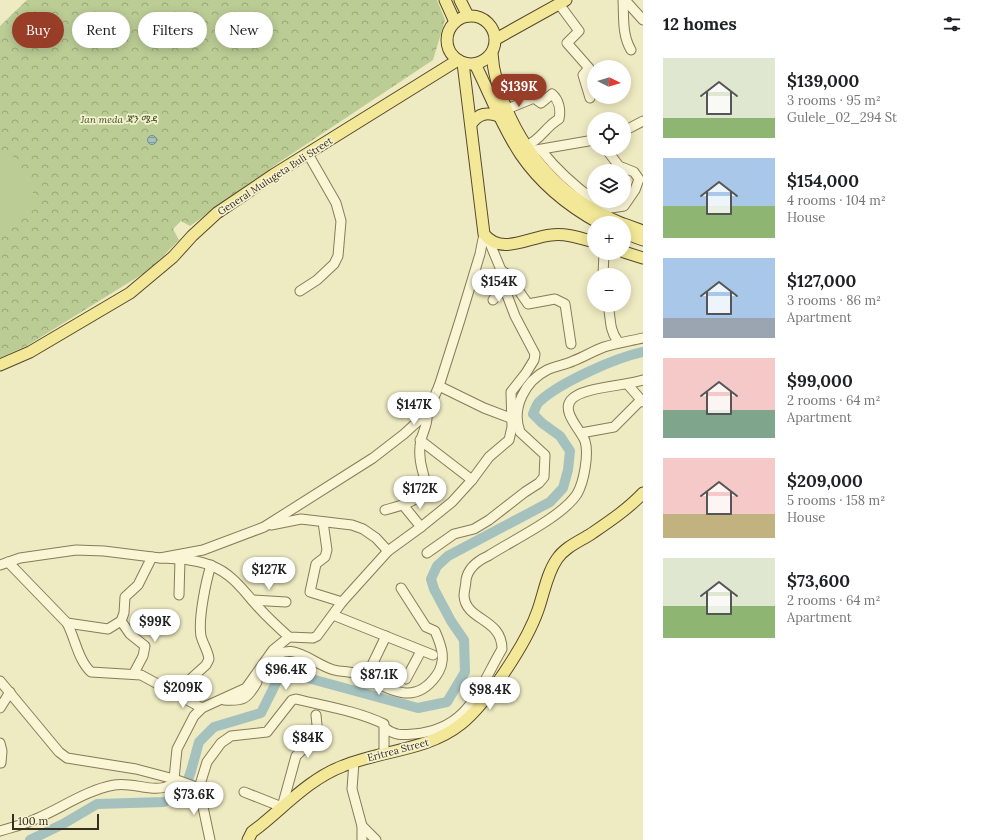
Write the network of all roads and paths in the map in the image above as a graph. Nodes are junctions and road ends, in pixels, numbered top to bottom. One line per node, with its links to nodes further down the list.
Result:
1 (445, 0): 7 (main road)
2 (460, 0): 5 (main road)
3 (624, 0): 6 (street); 9 (street)
4 (562, 2): 8 (main road); 13 (street)
5 (468, 16): 7 (main road); 8 (main road)
6 (643, 20)
7 (455, 22): 11 (main road)
8 (496, 39): 10 (main road)
9 (631, 50)
10 (492, 53): 12 (main road); 16 (main road)
11 (460, 62): 12 (main road); 18 (main road); 23 (main road, General Mulugeta Buli Street)
12 (475, 64): 16 (main road)
13 (587, 64)
14 (587, 72): 15 (street)
15 (587, 88)
16 (503, 112): 18 (main road); 21 (main road); 21 (street); 26 (main road)
17 (643, 121): 19 (street)
18 (471, 124): 35 (main road)
19 (631, 127)
20 (587, 141): 22 (street)
21 (526, 148): 22 (street); 26 (main road)
22 (541, 150): 28 (street)
23 (308, 154): 42 (street); 48 (main road, General Mulugeta Buli Street)
24 (611, 156): 25 (street)
25 (617, 164)
26 (535, 166): 30 (main road); 31 (main road)
27 (631, 171): 29 (street)
28 (587, 195)
29 (631, 196)
30 (587, 216)
31 (604, 216)
32 (631, 227): 33 (main road)
33 (643, 231)
34 (631, 236): 37 (main road)
35 (487, 237): 36 (main road); 40 (street); 50 (street)
36 (587, 240)
37 (643, 240)
38 (631, 254): 39 (main road)
39 (643, 258)
40 (501, 270): 41 (street); 47 (street)
41 (504, 287): 43 (street); 54 (street)
42 (300, 290)
43 (493, 300)
44 (609, 312): 46 (street)
45 (643, 338): 65 (street)
46 (617, 340)
47 (571, 344)
48 (0, 365)
49 (643, 380): 55 (street)
50 (439, 386): 53 (street); 54 (street)
51 (629, 386): 52 (street)
52 (642, 402): 55 (street)
53 (427, 413): 56 (street); 62 (street)
54 (513, 419): 57 (street)
55 (581, 433): 92 (street)
56 (420, 440): 57 (street); 59 (street)
57 (472, 480): 63 (street)
58 (643, 493): 94 (main road, Eritrea Street)
59 (403, 505): 60 (street); 63 (street)
60 (386, 510)
61 (323, 522): 62 (street); 64 (street); 74 (street)
62 (264, 526): 66 (street)
63 (421, 527): 64 (street)
64 (388, 551): 74 (street)
65 (427, 553)
66 (156, 558): 67 (street); 68 (street); 76 (street)
67 (180, 559): 69 (street); 71 (street)
68 (4, 564): 77 (street)
69 (210, 565): 72 (street); 87 (street)
70 (401, 588): 88 (street)
71 (179, 595)
72 (252, 600): 73 (street); 79 (street)
73 (286, 602)
74 (342, 602): 75 (street)
75 (333, 615): 78 (street); 79 (street)
76 (121, 621): 77 (street); 83 (street)
77 (67, 623): 83 (street)
78 (386, 636): 80 (street); 82 (street)
79 (289, 637): 88 (street)
80 (421, 651): 81 (street); 84 (street)
81 (433, 655)
82 (372, 665)
83 (134, 673): 87 (street)
84 (406, 679)
85 (0, 681): 86 (street)
86 (10, 692): 89 (street); 97 (street)
87 (175, 693): 90 (street)
88 (219, 700): 90 (street)
89 (0, 708)
90 (202, 708): 97 (street)
91 (316, 715): 100 (street)
92 (387, 733): 94 (street); 98 (street)
93 (0, 743): 96 (street)
94 (384, 753): 95 (main road, Eritrea Street)
95 (354, 762): 100 (main road, Eritrea Street); 101 (street)
96 (0, 763)
97 (174, 779): 98 (street); 102 (street)
98 (198, 787): 103 (street)
99 (244, 792): 100 (street)
100 (282, 807): 104 (main road, Eritrea Street)
101 (362, 826): 105 (street); 106 (street)
102 (0, 831)
103 (210, 840)
104 (248, 840)
105 (362, 840)
106 (376, 840)

